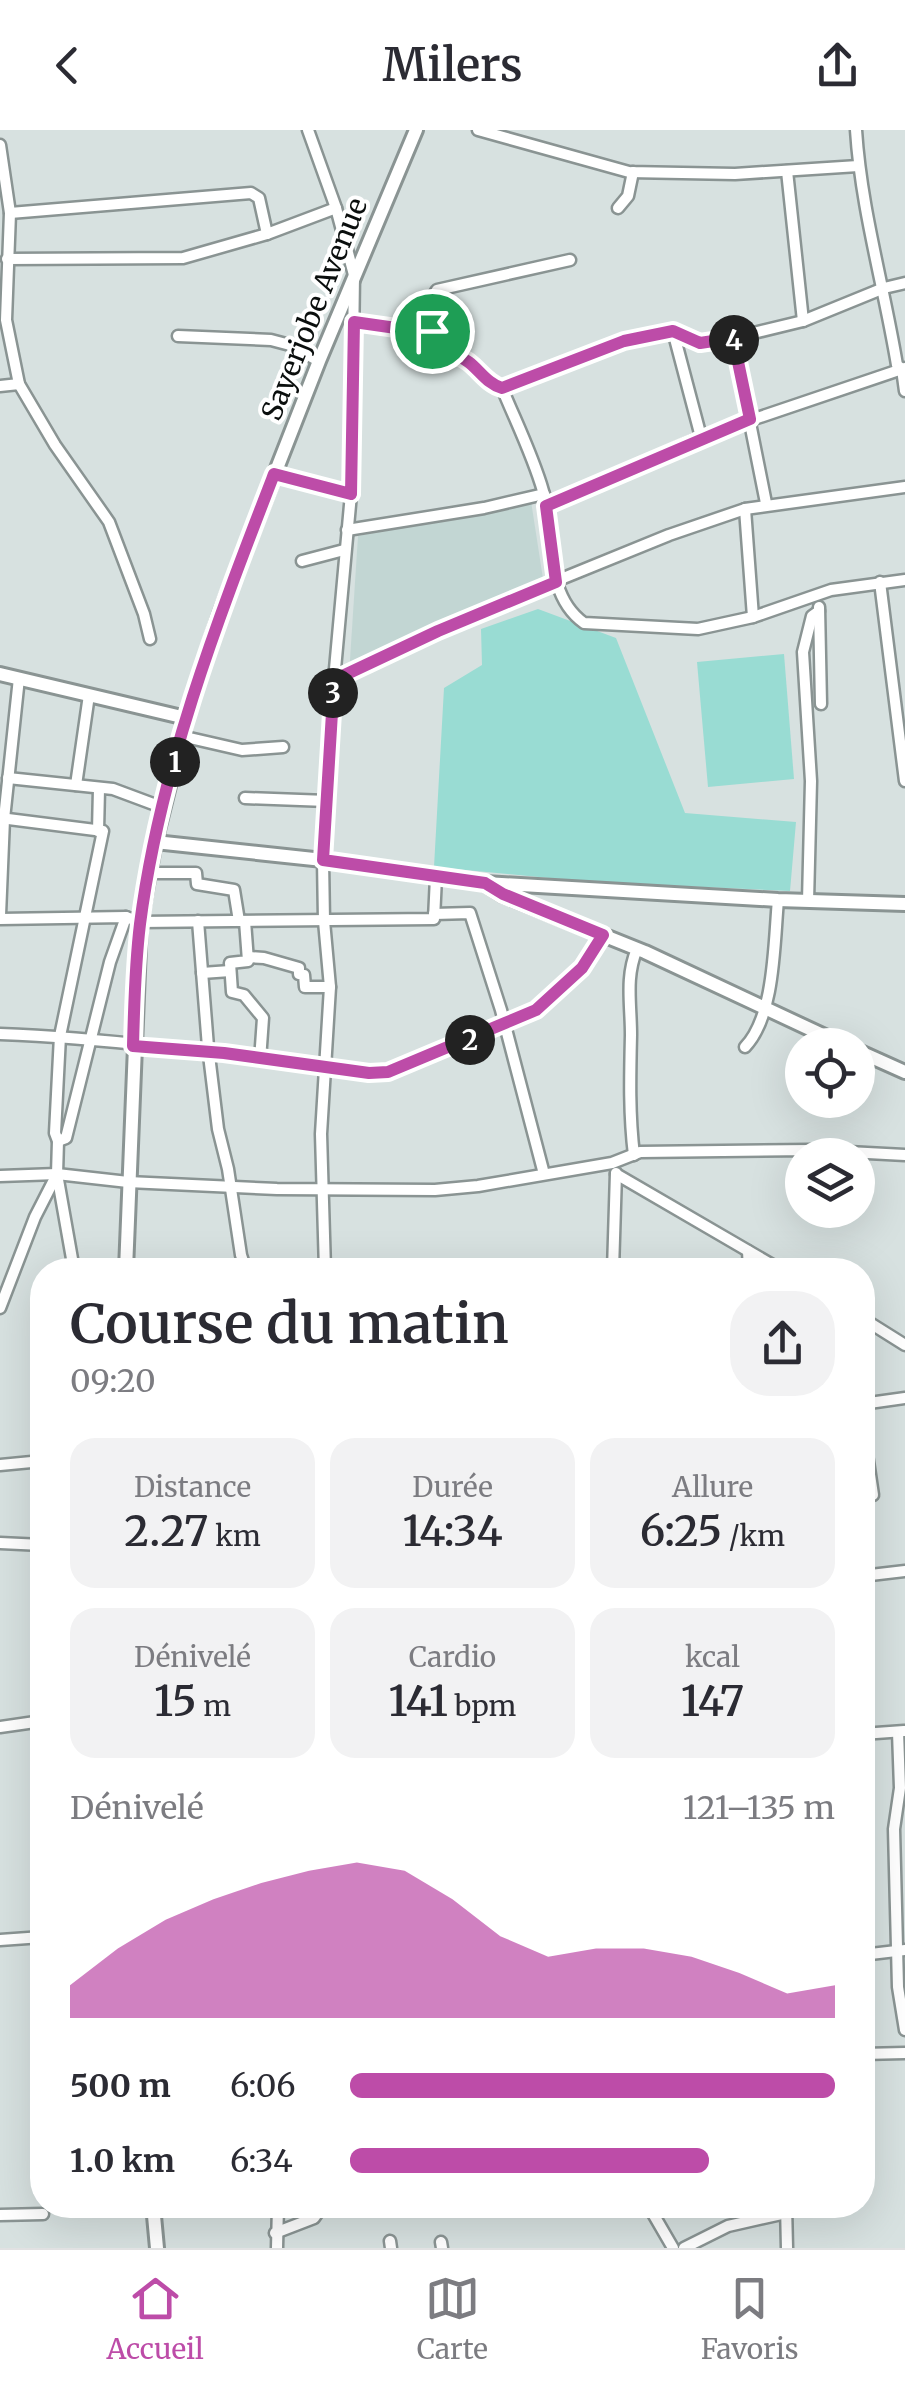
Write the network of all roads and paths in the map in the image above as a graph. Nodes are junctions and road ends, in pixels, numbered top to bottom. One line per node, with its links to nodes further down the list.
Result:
1 (308, 130): 9 (street)
2 (416, 130): 15 (street, Sayerjobe Avenue)
3 (478, 130): 8 (street)
4 (856, 130): 6 (street)
5 (0, 145): 11 (street)
6 (858, 166): 7 (street); 17 (street)
7 (787, 170): 8 (street); 18 (street)
8 (633, 172): 10 (street)
9 (336, 208): 12 (street); 15 (street)
10 (618, 208)
11 (10, 213): 12 (street); 13 (street)
12 (267, 234): 13 (street)
13 (7, 258): 26 (street)
14 (570, 260): 20 (street)
15 (354, 275): 19 (street); 24 (street, Sayerjobe Avenue)
16 (905, 283): 17 (street)
17 (884, 288): 18 (street); 25 (street)
18 (803, 321): 23 (street)
19 (354, 322): 20 (street); 34 (street)
20 (432, 331): 28 (street)
21 (673, 331): 23 (street); 28 (street); 31 (street)
22 (178, 336): 24 (street)
23 (733, 338): 30 (street)
24 (319, 361): 32 (street, Sayerjobe Avenue)
25 (904, 368): 29 (street); 30 (street)
26 (18, 384): 27 (street); 47 (street)
27 (0, 386)
28 (502, 388): 35 (street)
29 (905, 390)
30 (750, 419): 31 (street); 36 (street)
31 (701, 437): 35 (street)
32 (274, 474): 34 (street); 55 (street, Sayerjobe Avenue)
33 (905, 487): 36 (street)
34 (351, 494): 38 (street)
35 (545, 500): 38 (street); 42 (street)
36 (766, 503): 37 (street)
37 (745, 509): 42 (street); 46 (street)
38 (347, 530): 39 (street)
39 (344, 550): 40 (street); 52 (street)
40 (302, 561)
41 (905, 580): 43 (street)
42 (556, 582): 46 (street); 52 (street)
43 (880, 582): 44 (street); 48 (street)
44 (818, 596): 45 (street); 46 (street)
45 (819, 611): 54 (street); 75 (street)
46 (753, 618)
47 (150, 639)
48 (892, 662): 49 (street); 60 (street)
49 (905, 662)
50 (0, 674): 51 (street)
51 (19, 678): 53 (street); 58 (street)
52 (334, 680): 64 (street)
53 (89, 695): 55 (street); 61 (street)
54 (821, 704)
55 (186, 718): 56 (street, Sayerjobe Avenue)
56 (181, 736): 57 (street); 65 (street, Sayerjobe Avenue)
57 (283, 748)
58 (6, 749): 59 (street)
59 (8, 778): 61 (street); 66 (street)
60 (905, 782)
61 (76, 785): 62 (street)
62 (99, 789): 65 (street); 67 (street)
63 (245, 798): 64 (street)
64 (327, 800): 69 (street)
65 (164, 808): 68 (street, Sayerjobe Avenue)
66 (2, 818): 67 (street); 70 (street)
67 (98, 831): 79 (street)
68 (155, 842): 69 (street); 71 (street, Sayerjobe Avenue)
69 (323, 860): 72 (street); 81 (street)
70 (1, 865): 78 (street)
71 (149, 873): 82 (street); 83 (street, Sayerjobe Avenue)
72 (436, 877): 73 (street); 77 (street)
73 (485, 883): 74 (street); 85 (street)
74 (778, 900): 75 (street); 91 (street)
75 (808, 901): 76 (street)
76 (905, 904)
77 (434, 914): 81 (street); 92 (street)
78 (0, 917): 79 (street)
79 (83, 917): 80 (street); 95 (street)
80 (126, 917): 83 (street); 96 (street)
81 (324, 920): 82 (street); 90 (street)
82 (242, 921): 84 (street); 87 (street)
83 (140, 922): 84 (street); 97 (street, Sayerjobe Avenue)
84 (198, 922): 89 (street)
85 (603, 935): 86 (street); 92 (street)
86 (637, 949): 91 (street); 105 (street)
87 (248, 957): 88 (street); 90 (street)
88 (230, 971): 89 (street); 101 (street)
89 (202, 974): 99 (street)
90 (330, 987): 102 (street)
91 (765, 1009): 93 (street); 98 (street)
92 (504, 1026): 102 (street); 109 (street)
93 (807, 1028)
94 (0, 1034): 95 (street)
95 (60, 1036): 96 (street); 104 (street)
96 (90, 1039): 97 (street); 104 (street)
97 (133, 1046): 99 (street); 111 (street, Sayerjobe Avenue)
98 (745, 1047)
99 (208, 1052): 101 (street); 112 (street)
100 (875, 1059): 103 (street)
101 (260, 1060): 102 (street)
102 (324, 1067): 113 (street)
103 (905, 1072)
104 (58, 1142): 108 (street)
105 (634, 1154): 106 (street); 107 (street)
106 (905, 1155)
107 (614, 1168): 109 (street); 114 (street); 119 (street)
108 (57, 1174): 110 (street); 111 (street); 115 (street); 122 (street)
109 (544, 1174): 113 (street)
110 (0, 1176)
111 (128, 1182): 112 (street); 116 (street, Sayerjobe Avenue)
112 (231, 1186): 113 (street); 117 (street)
113 (321, 1189): 118 (street)
114 (748, 1251): 120 (street); 121 (street)
115 (72, 1258)
116 (126, 1258)
117 (241, 1258)
118 (324, 1258)
119 (612, 1258)
120 (749, 1258)
121 (760, 1258)
122 (0, 1308)
123 (875, 1327): 124 (street)
124 (905, 1344)
125 (905, 1398): 126 (street)
126 (875, 1402)
127 (30, 1462): 128 (street)
128 (0, 1465)
129 (0, 1543): 130 (street)
130 (30, 1544)
131 (905, 1572): 132 (street)
132 (875, 1575)
133 (30, 1723): 134 (street)
134 (0, 1728)
135 (902, 1731): 136 (street); 137 (street)
136 (875, 1733)
137 (900, 1894): 140 (street)
138 (30, 1937): 139 (street)
139 (0, 1940)
140 (901, 1951): 141 (street); 142 (street)
141 (875, 1954)
142 (905, 2030)
143 (905, 2053): 144 (street)
144 (875, 2054)
145 (30, 2214): 146 (street)
146 (0, 2215)
147 (153, 2218): 154 (street)
148 (277, 2218): 153 (street)
149 (314, 2218): 153 (street)
150 (656, 2218): 156 (street)
151 (755, 2218): 157 (street)
152 (786, 2218): 158 (street)
153 (275, 2232): 155 (street)
154 (156, 2248)
155 (277, 2248)
156 (673, 2248)
157 (684, 2248)
158 (787, 2248)

